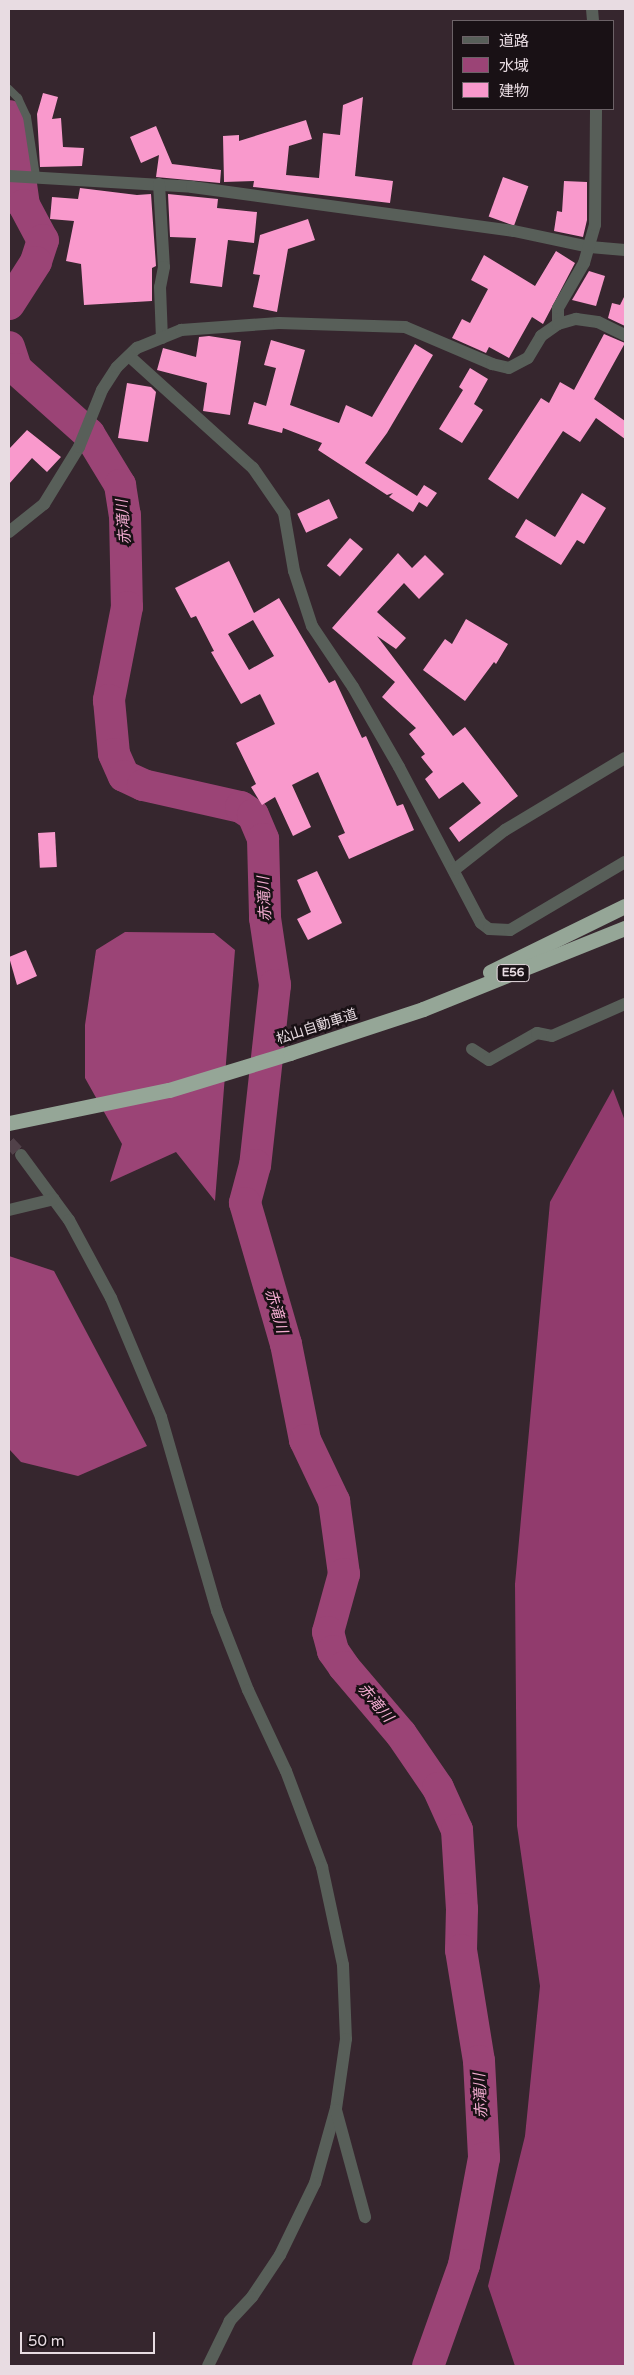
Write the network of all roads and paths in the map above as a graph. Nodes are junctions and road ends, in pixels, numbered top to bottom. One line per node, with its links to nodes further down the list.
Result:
1 (9, 89): 4 (lane)
2 (596, 110): 6 (street)
3 (9, 176): 4 (street)
4 (33, 176): 5 (street)
5 (159, 184): 6 (street); 10 (street)
6 (590, 247): 7 (street); 8 (street)
7 (625, 250)
8 (558, 324): 9 (street); 10 (street)
9 (625, 335)
10 (162, 338): 11 (street)
11 (129, 356): 12 (street); 15 (street)
12 (9, 532)
13 (625, 758): 15 (street)
14 (625, 862): 15 (street)
15 (454, 870)
16 (625, 906): 19 (highway)
17 (625, 928): 19 (highway, 松山自動車道 / E56)
18 (625, 1004): 20 (street)
19 (401, 1016): 21 (highway, 松山自動車道 / E56)
20 (472, 1049)
21 (9, 1123)
22 (21, 1155): 23 (street)
23 (54, 1199): 24 (street); 25 (street)
24 (9, 1210)
25 (336, 2108): 26 (street); 27 (street)
26 (365, 2217)
27 (208, 2366)

